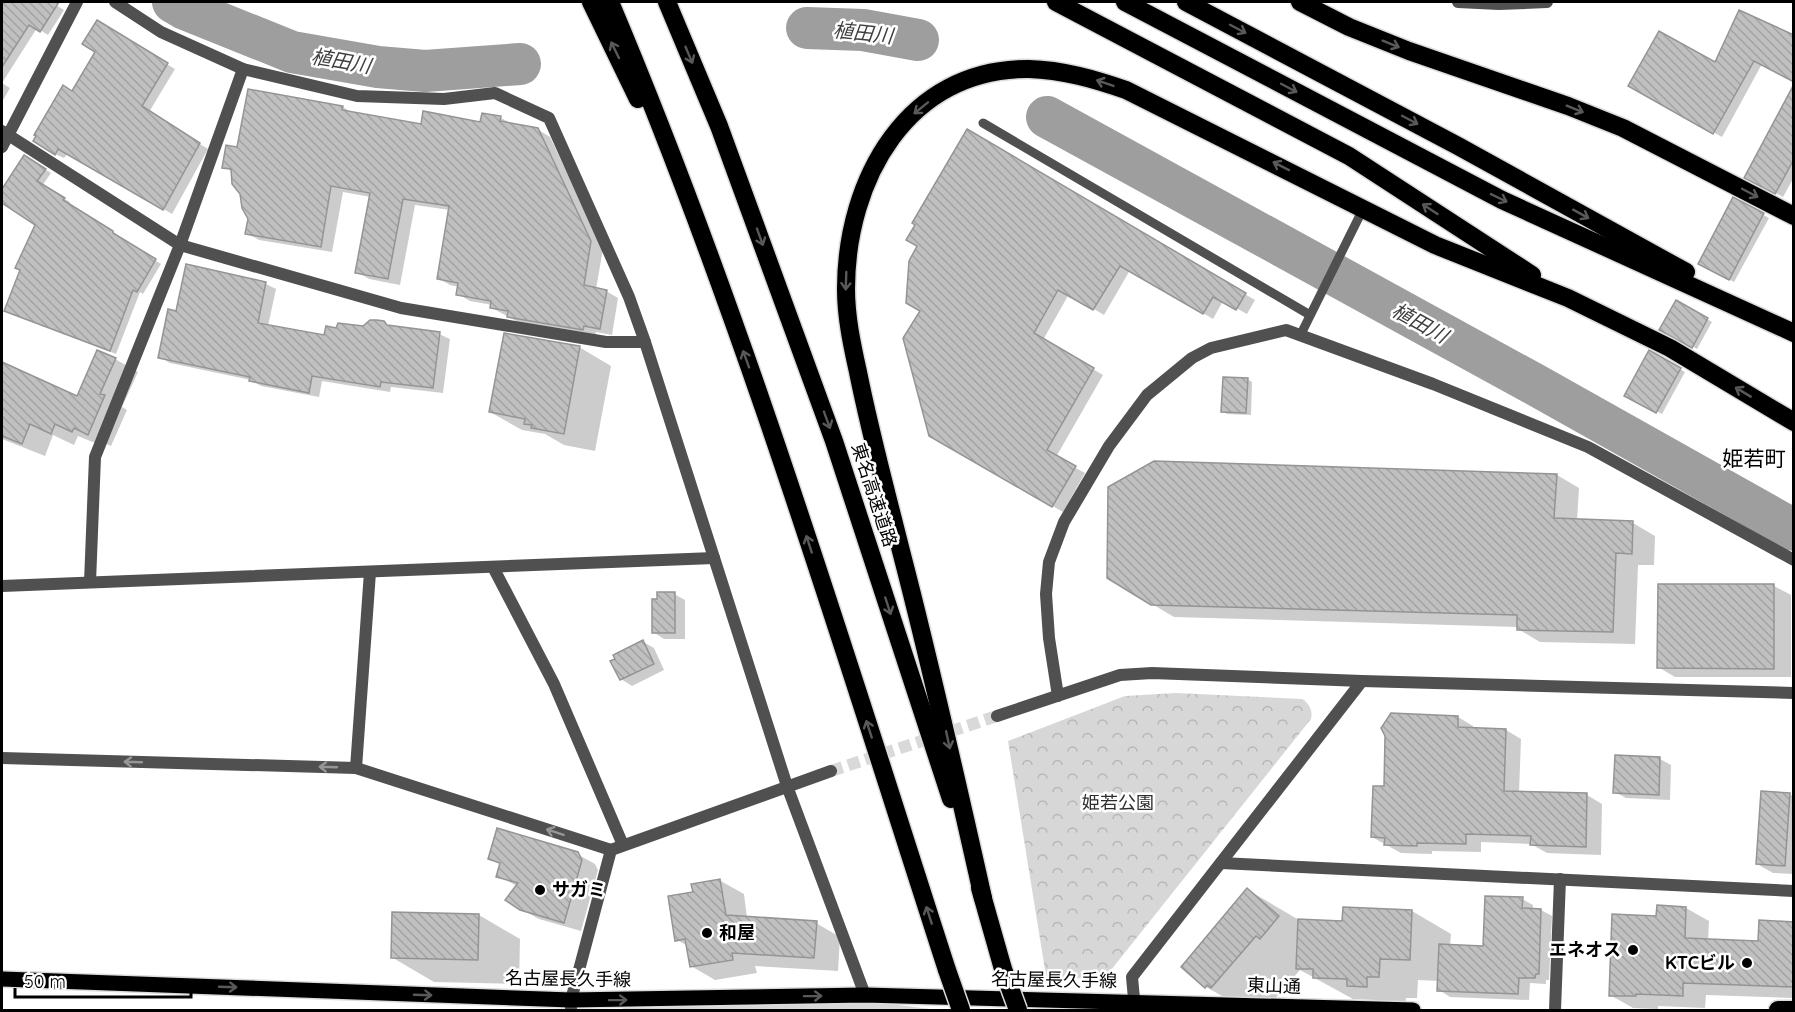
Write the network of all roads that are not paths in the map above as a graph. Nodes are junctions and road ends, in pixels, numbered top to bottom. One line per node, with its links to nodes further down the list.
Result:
1 (77, 2): 16 (street)
2 (115, 2): 14 (street)
3 (591, 2): 21 (highway, one-way to 3)
4 (610, 2): 21 (highway)
5 (667, 2): 47 (highway, 東名高速道路, one-way to 47)
6 (1056, 2): 22 (highway, one-way to 6)
7 (1125, 2): 24 (highway, one-way to 24)
8 (1186, 2): 24 (highway, one-way to 24)
9 (1287, 2): 13 (highway)
10 (1300, 2): 13 (highway)
11 (1458, 2): 12 (street)
12 (1547, 2)
13 (1349, 27): 19 (highway, one-way to 19)
14 (243, 69): 20 (street); 26 (street)
15 (983, 123): 23 (lane)
16 (5, 133): 17 (street); 20 (street)
17 (2, 147)
18 (1363, 209): 22 (highway); 23 (lane); 47 (highway, one-way to 47)
19 (1794, 216)
20 (180, 245): 26 (street); 32 (street)
21 (710, 256): 53 (highway, one-way to 21, bridge)
22 (1568, 297): 27 (highway, one-way to 22)
23 (1310, 315): 25 (lane)
24 (1794, 332)
25 (1301, 335): 29 (street); 36 (street)
26 (645, 342): 28 (street)
27 (1794, 422)
28 (714, 558): 30 (street); 41 (street)
29 (1794, 560)
30 (493, 567): 31 (street); 42 (street)
31 (370, 572): 32 (street); 39 (street)
32 (90, 582): 33 (street)
33 (2, 586)
34 (1362, 681): 35 (street); 36 (street); 44 (street)
35 (1794, 693)
36 (1058, 696): 37 (street)
37 (997, 716)
38 (2, 758): 39 (street, one-way to 38)
39 (356, 768): 43 (street, one-way to 39)
40 (831, 771): 41 (street)
41 (787, 786): 42 (street); 49 (street)
42 (624, 845): 43 (street)
43 (611, 850): 50 (street)
44 (1221, 863): 45 (street); 51 (street)
45 (1560, 879): 46 (street); 56 (street)
46 (1794, 891)
47 (983, 898): 54 (highway, 東名高速道路, bridge)
48 (2, 979): 50 (main road, 名古屋長久手線, one-way to 50)
49 (865, 995): 50 (main road, 名古屋長久手線, one-way to 49); 51 (main road, 名古屋長久手線)
50 (571, 1005)
51 (1135, 1006): 55 (main road, 東山通)
52 (1794, 1010): 57 (highway)
53 (961, 1011)
54 (1018, 1011)
55 (1413, 1011)
56 (1555, 1011)
57 (1778, 1011)

